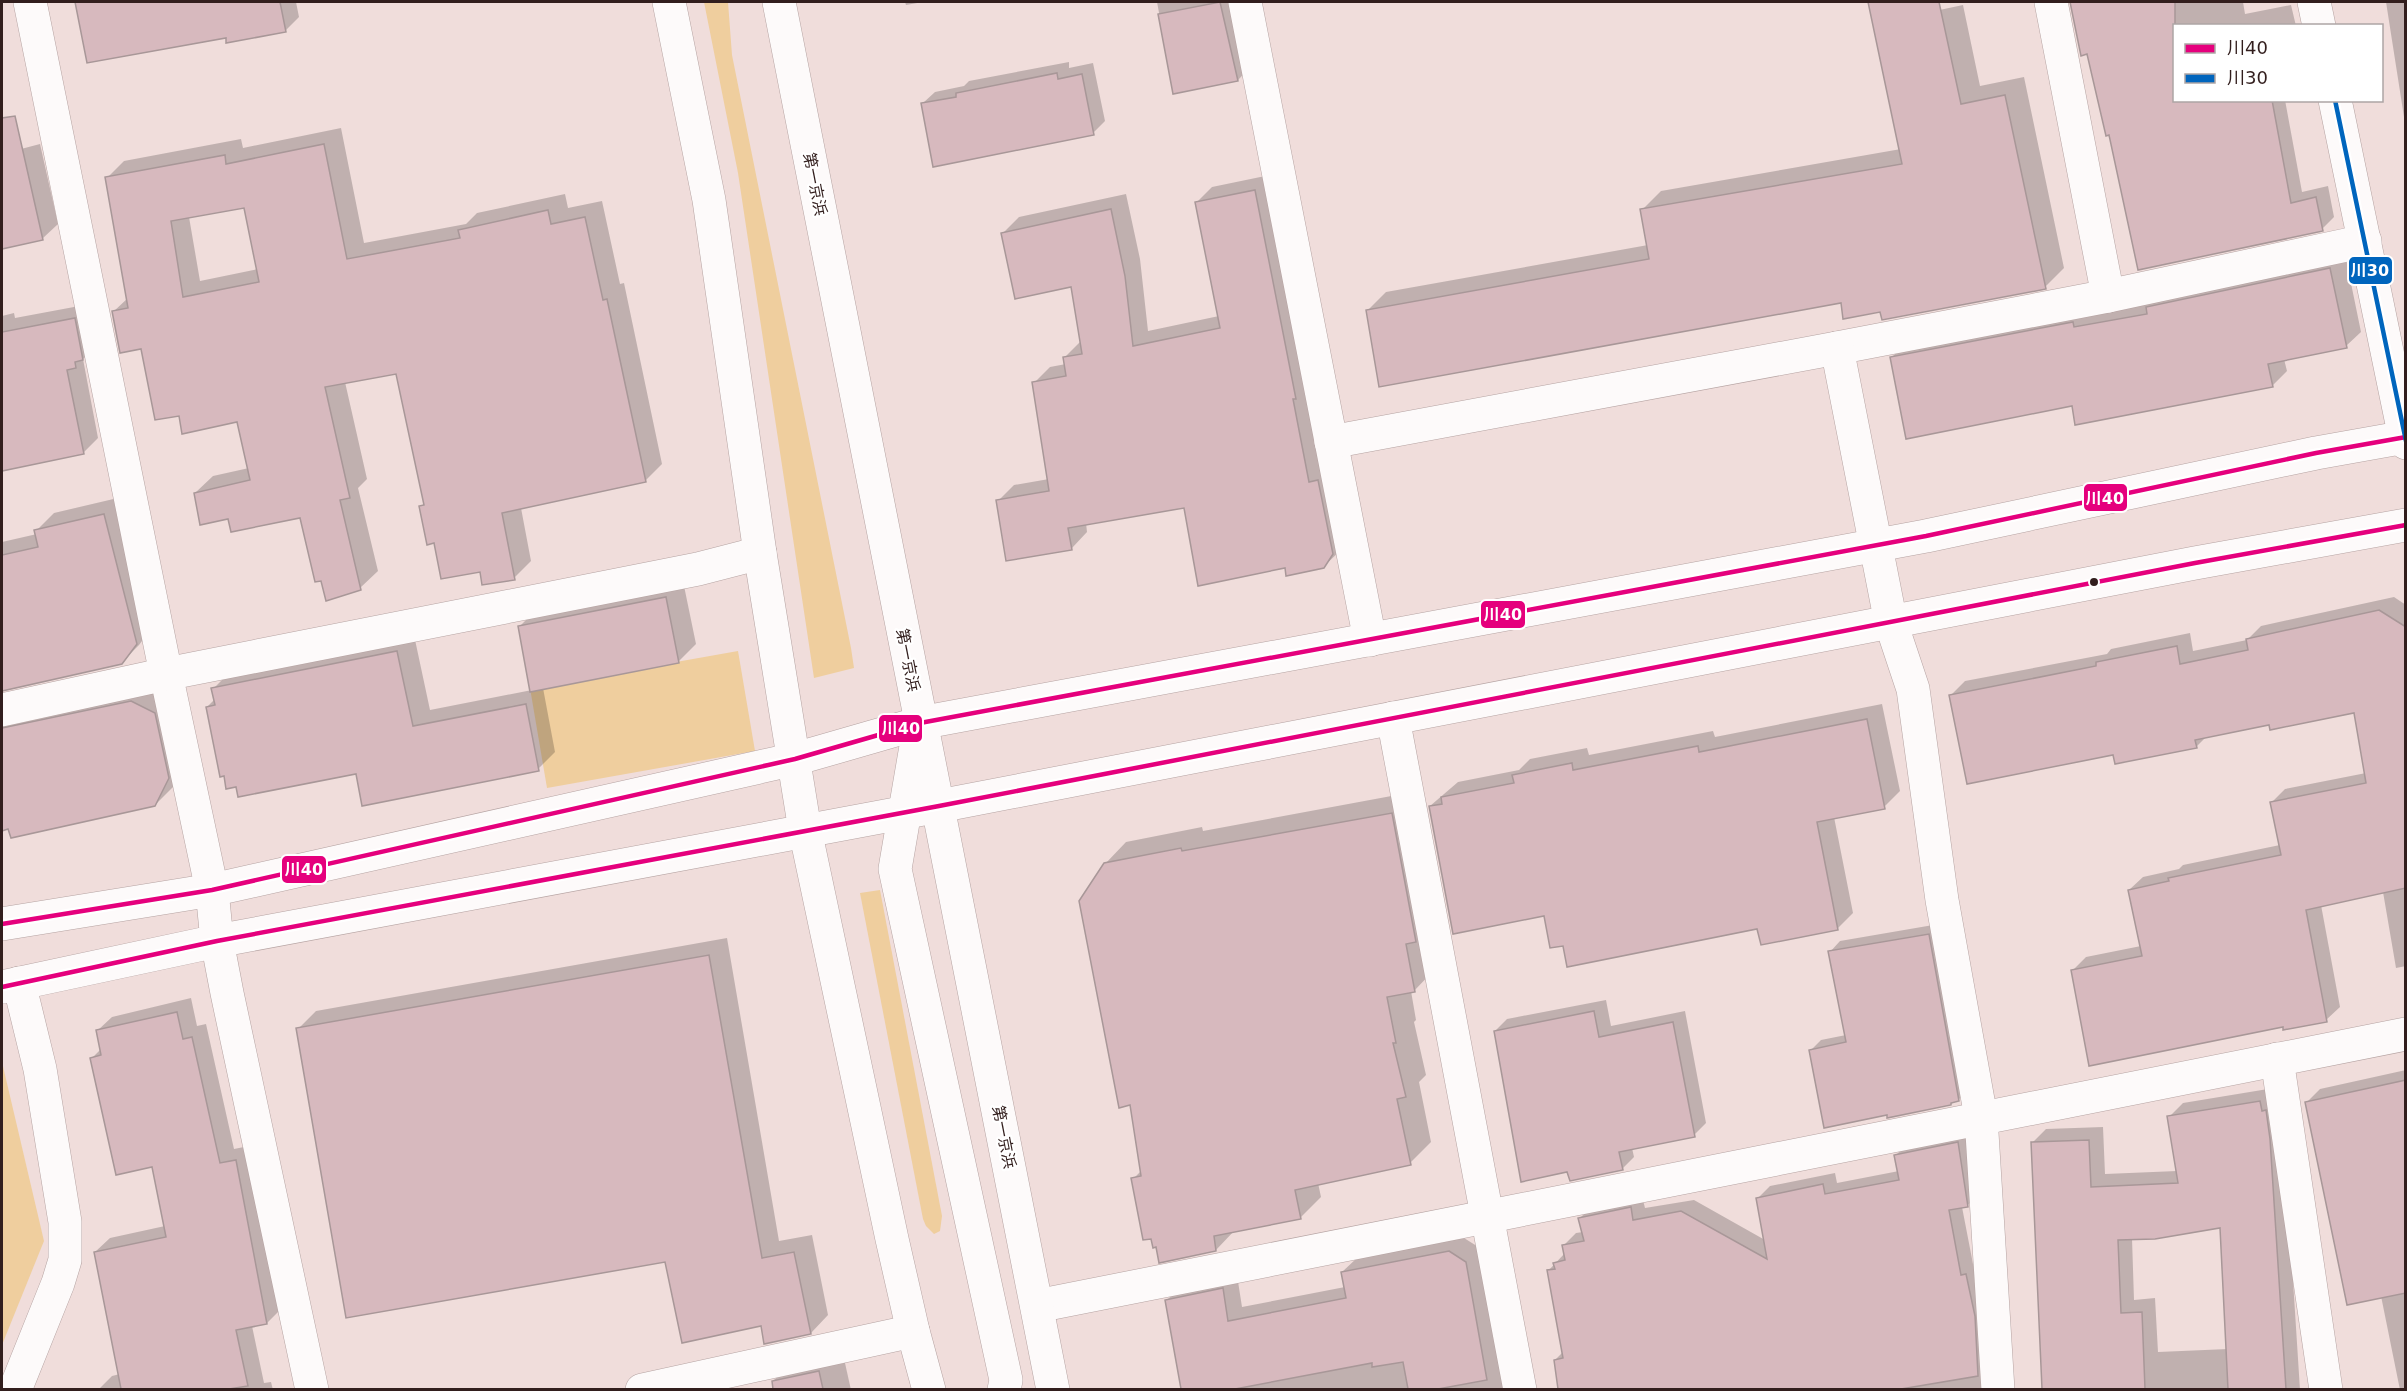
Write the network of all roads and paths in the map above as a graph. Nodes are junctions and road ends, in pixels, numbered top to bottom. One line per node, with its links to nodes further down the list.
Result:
1 (30, 2): 19 (main road)
2 (669, 2): 16 (main road)
3 (779, 2): 22 (main road, 第一京浜)
4 (1245, 2): 13 (main road)
5 (2051, 2): 10 (main road)
6 (2314, 2): 7 (main road)
7 (2319, 24)
8 (2335, 102): 9 (main road)
9 (2365, 241): 10 (main road); 12 (main road)
10 (2108, 296): 11 (main road)
11 (1837, 348): 13 (main road); 15 (main road)
12 (2405, 439): 15 (main road)
13 (1331, 442): 18 (main road)
14 (2406, 525): 17 (main road)
15 (1876, 545): 17 (main road); 18 (main road)
16 (760, 553): 19 (main road); 23 (main road)
17 (1891, 624): 21 (main road); 33 (main road)
18 (1371, 640): 22 (main road)
19 (166, 674): 20 (main road); 27 (main road)
20 (2, 710)
21 (1393, 718): 24 (main road); 34 (main road)
22 (920, 723): 23 (main road); 24 (main road, 第一京浜); 25 (main road)
23 (795, 759): 26 (main road); 27 (main road)
24 (939, 806): 25 (main road); 35 (main road, 第一京浜)
25 (905, 812): 26 (main road); 41 (main road)
26 (805, 830): 29 (main road); 36 (main road)
27 (212, 890): 28 (main road); 29 (main road)
28 (2, 924)
29 (217, 941): 30 (main road); 38 (main road)
30 (10, 985): 37 (main road)
31 (2406, 1034): 32 (main road)
32 (2277, 1059): 33 (main road); 45 (main road)
33 (1981, 1118): 34 (main road); 44 (main road)
34 (1488, 1215): 35 (main road); 43 (main road)
35 (1037, 1306): 42 (main road, 第一京浜)
36 (913, 1331): 39 (main road); 40 (main road)
37 (15, 1389)
38 (312, 1389)
39 (642, 1389)
40 (929, 1389)
41 (1004, 1389)
42 (1053, 1389)
43 (1520, 1389)
44 (1998, 1389)
45 (2326, 1389)

